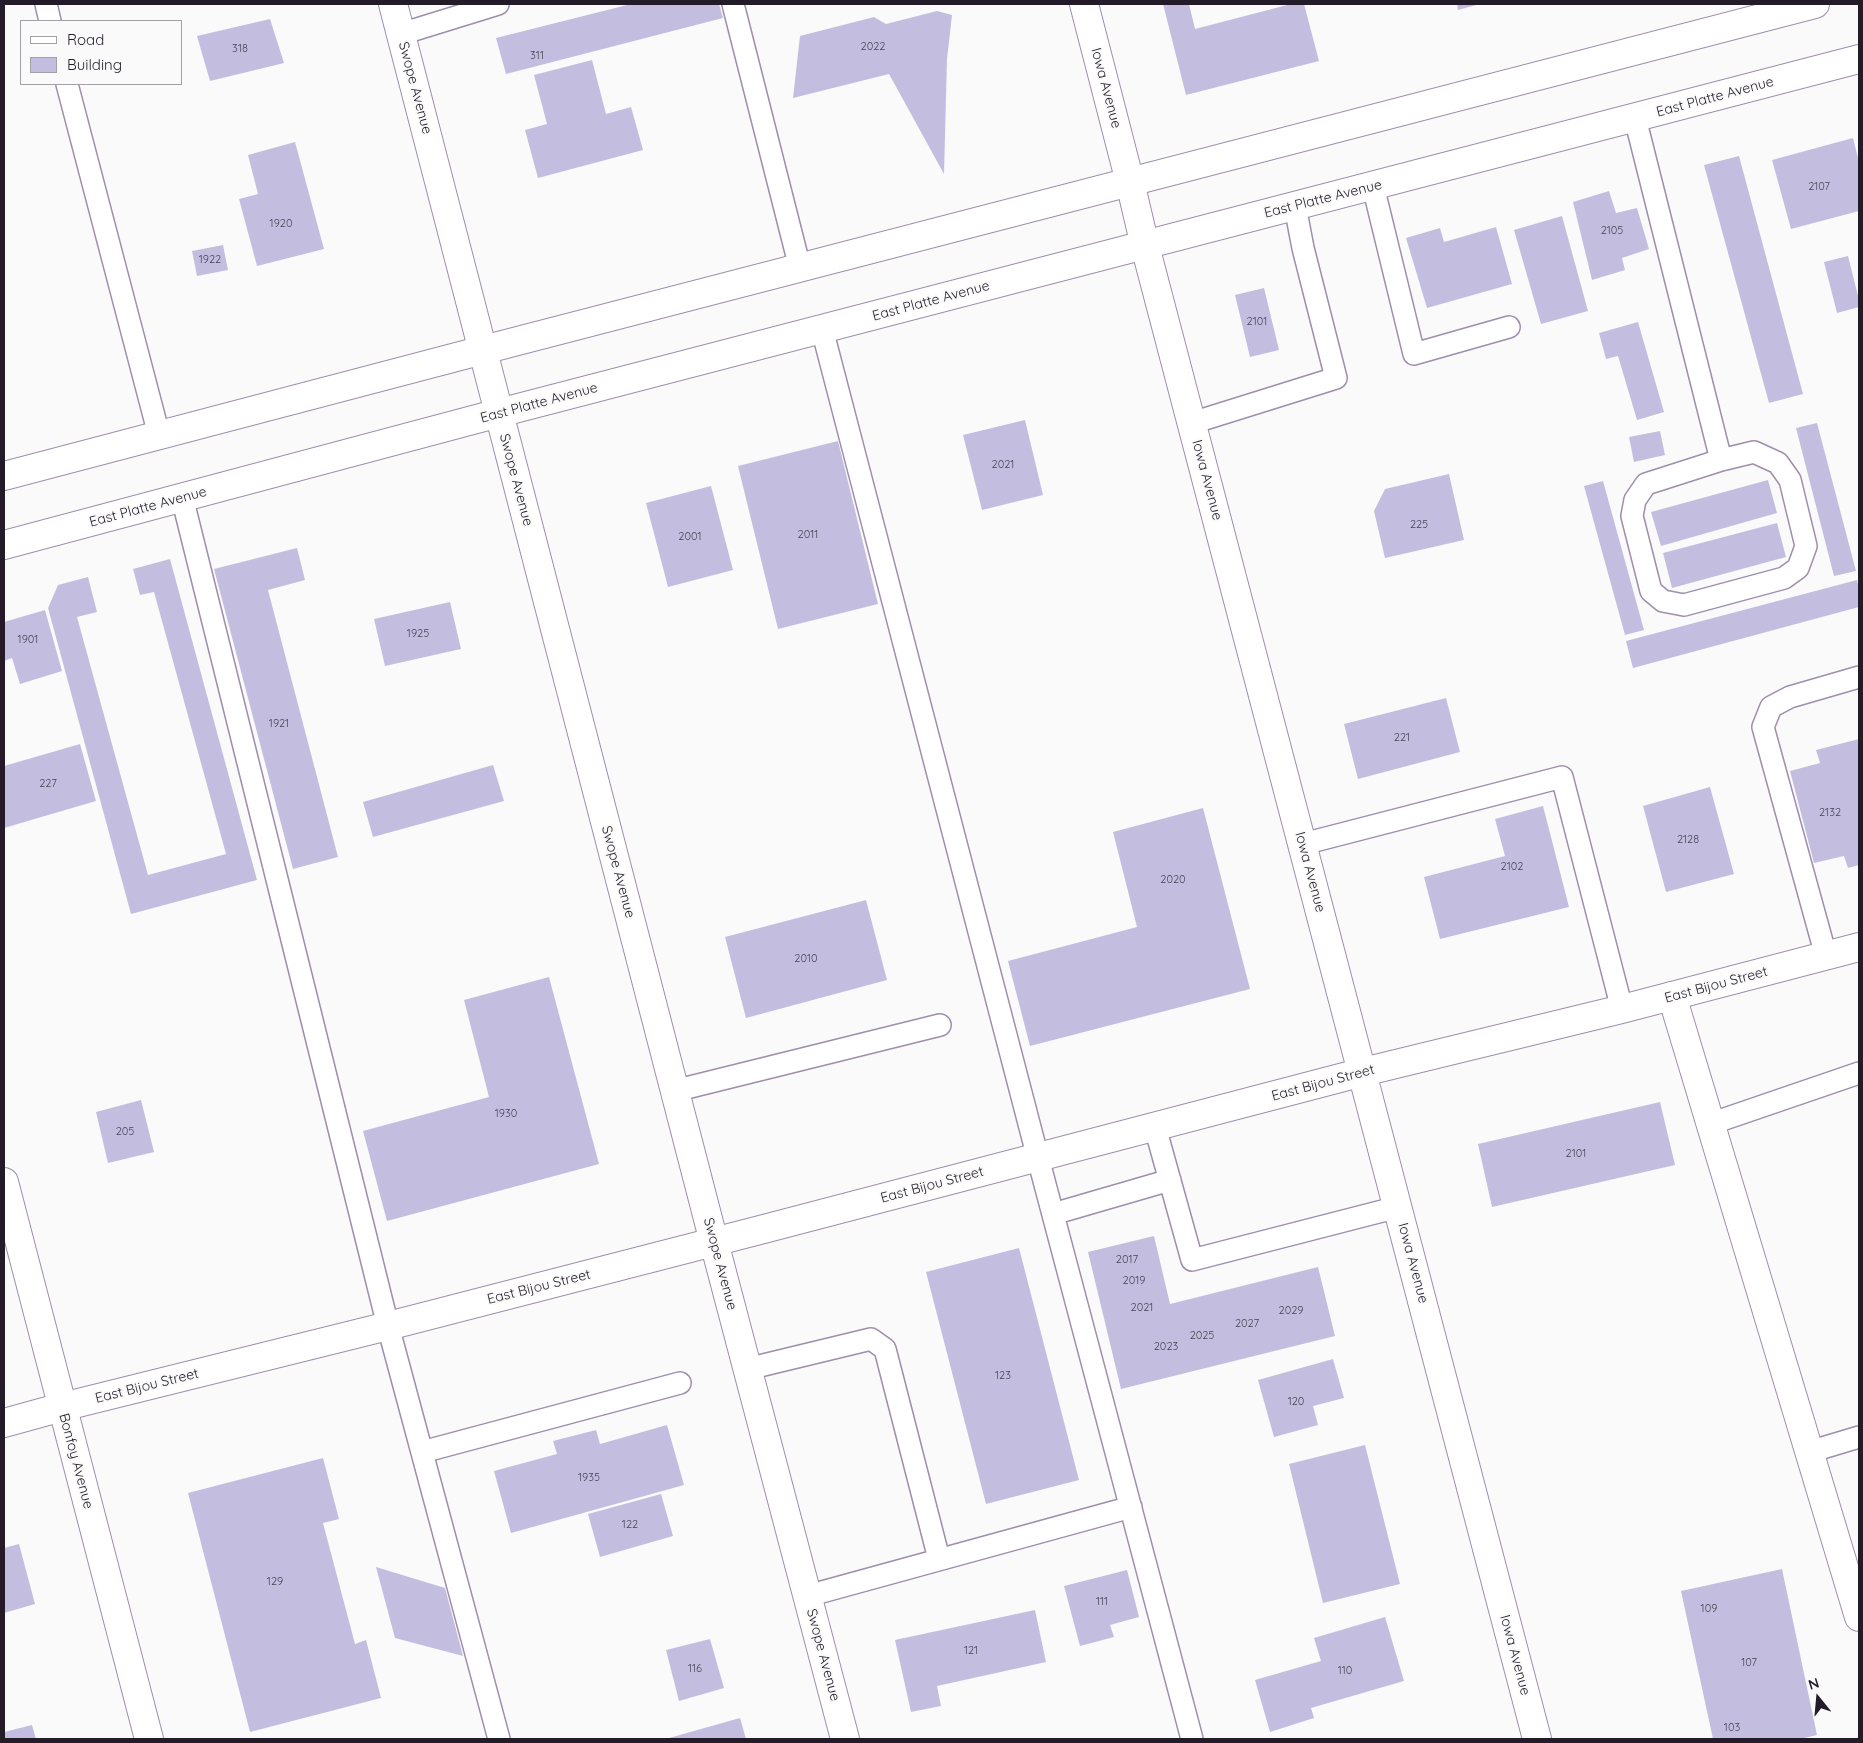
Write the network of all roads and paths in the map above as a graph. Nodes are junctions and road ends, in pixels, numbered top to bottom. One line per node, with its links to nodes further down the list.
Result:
1 (46, 4): 7 (lane)
2 (393, 4): 8 (street, Swope Avenue)
3 (498, 4): 8 (lane)
4 (733, 4): 16 (lane)
5 (1084, 4): 12 (street, Iowa Avenue)
6 (1815, 4): 12 (street)
7 (50, 20)
8 (401, 34): 19 (street, Swope Avenue)
9 (1859, 59): 11 (street, East Platte Avenue)
10 (67, 85): 22 (lane)
11 (1635, 118): 13 (street, East Platte Avenue); 23 (lane)
12 (1130, 182): 15 (street, Iowa Avenue); 16 (street)
13 (1372, 186): 14 (street, East Platte Avenue); 17 (lane)
14 (1295, 206): 15 (street, East Platte Avenue); 21 (lane)
15 (1145, 246): 18 (street, East Platte Avenue); 21 (street, Iowa Avenue)
16 (800, 268): 19 (street)
17 (1509, 327)
18 (822, 330): 20 (street, East Platte Avenue); 39 (lane)
19 (483, 350): 20 (street, Swope Avenue); 22 (street)
20 (498, 413): 25 (street, East Platte Avenue); 36 (street, Swope Avenue)
21 (1192, 423): 28 (street, Iowa Avenue)
22 (159, 435): 24 (street)
23 (1721, 460): 23 (lane)
24 (4, 476)
25 (182, 497): 26 (street, East Platte Avenue); 45 (lane)
26 (4, 545)
27 (1859, 677): 30 (lane)
28 (1303, 844): 32 (lane); 34 (street, Iowa Avenue)
29 (1859, 947): 30 (street, East Bijou Street)
30 (1826, 956): 31 (street, East Bijou Street)
31 (1672, 996): 32 (street, East Bijou Street); 37 (street)
32 (1622, 1009): 34 (street, East Bijou Street)
33 (940, 1025): 36 (lane)
34 (1363, 1072): 38 (street, East Bijou Street); 42 (street, Iowa Avenue)
35 (1859, 1073): 37 (lane)
36 (674, 1091): 44 (street, Swope Avenue)
37 (1710, 1124): 52 (street)
38 (1155, 1127): 39 (street, East Bijou Street); 40 (lane)
39 (1038, 1158): 43 (lane); 44 (street, East Bijou Street)
40 (1170, 1180): 42 (lane); 43 (lane)
41 (4, 1182): 48 (street, Bonfoy Avenue)
42 (1398, 1207): 61 (street, Iowa Avenue)
43 (1053, 1214): 53 (lane)
44 (714, 1242): 45 (street, East Bijou Street); 46 (street, Swope Avenue)
45 (388, 1326): 48 (street, East Bijou Street); 51 (lane)
46 (747, 1369): 54 (lane); 55 (street, Swope Avenue)
47 (680, 1383): 51 (lane)
48 (62, 1407): 49 (street, East Bijou Street); 57 (street, Bonfoy Avenue)
49 (4, 1423)
50 (1859, 1437): 52 (lane)
51 (422, 1452): 58 (lane)
52 (1810, 1452): 56 (street)
53 (1131, 1507): 54 (lane); 60 (lane)
54 (939, 1559): 55 (lane)
55 (807, 1596): 59 (street, Swope Avenue)
56 (1859, 1616)
57 (149, 1739)
58 (499, 1739)
59 (845, 1739)
60 (1192, 1739)
61 (1537, 1739)

